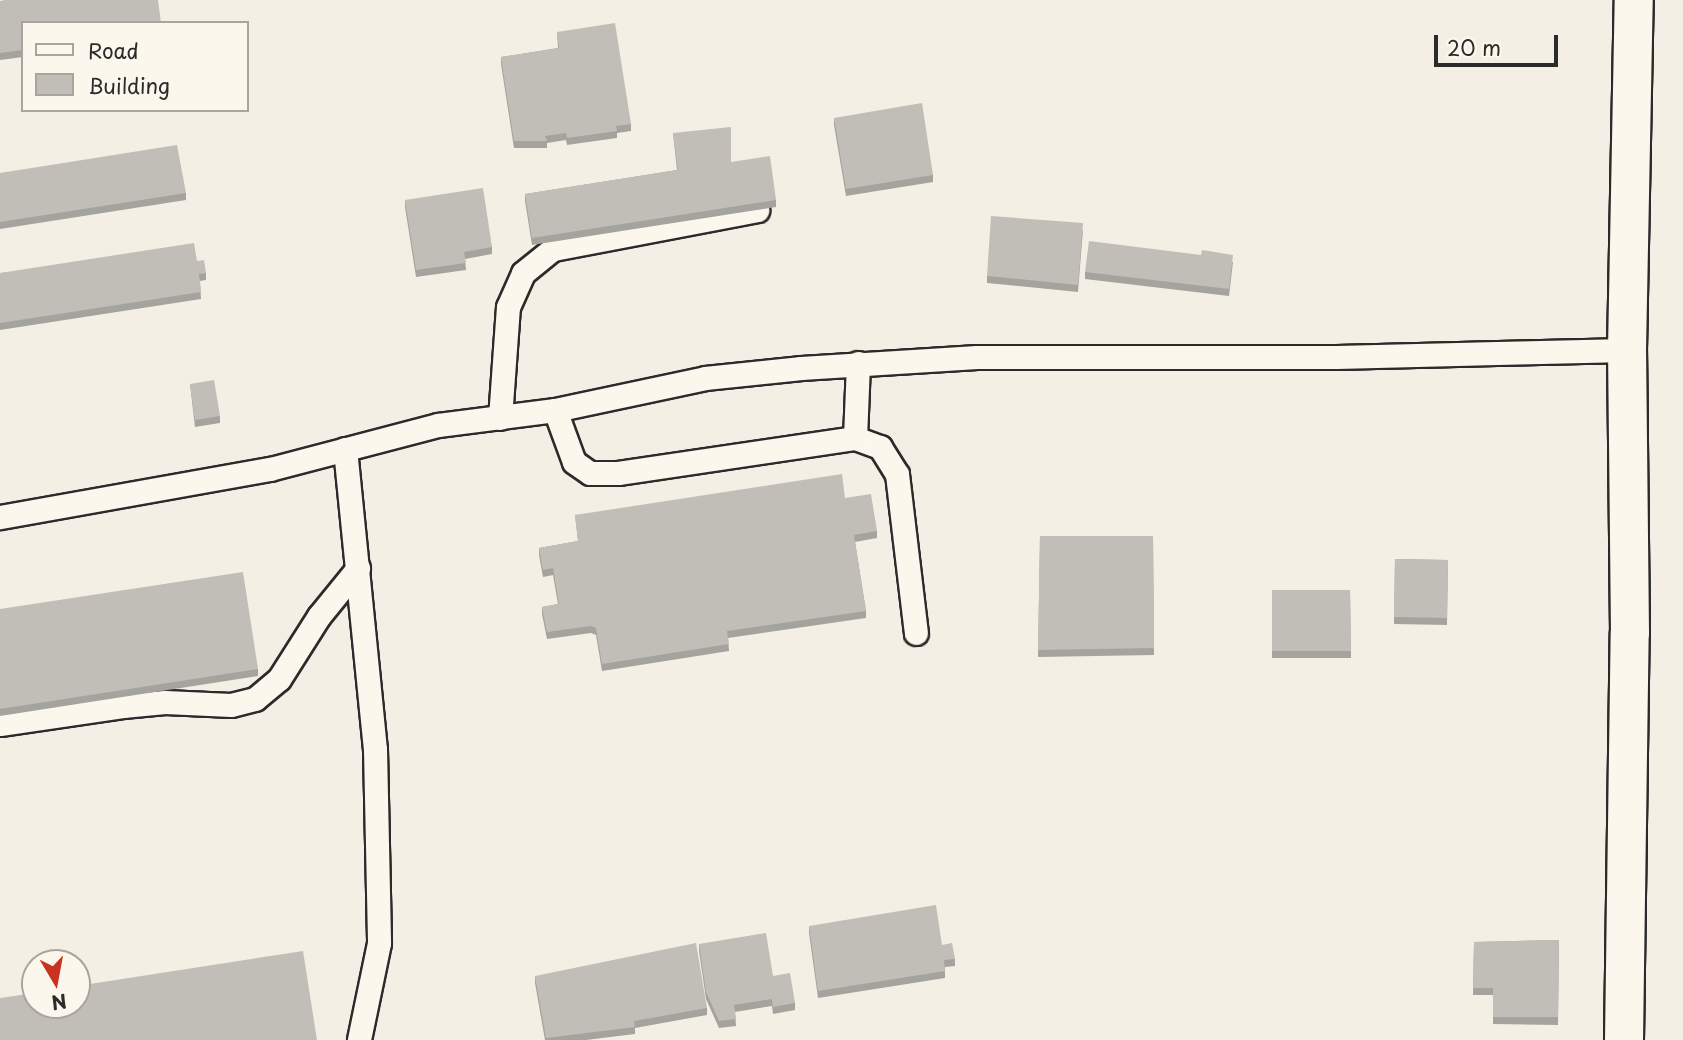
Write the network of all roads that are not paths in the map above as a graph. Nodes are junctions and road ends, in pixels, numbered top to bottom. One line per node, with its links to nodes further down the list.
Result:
1 (1634, 0): 3 (street)
2 (757, 210): 6 (lane)
3 (1627, 350): 4 (lane); 14 (street)
4 (858, 363): 5 (lane); 7 (lane)
5 (555, 410): 6 (lane); 7 (lane)
6 (500, 418): 8 (lane)
7 (855, 438): 11 (lane)
8 (345, 449): 9 (lane); 10 (lane)
9 (0, 517)
10 (358, 568): 12 (lane); 13 (lane)
11 (916, 633)
12 (0, 724)
13 (359, 1040)
14 (1624, 1040)

